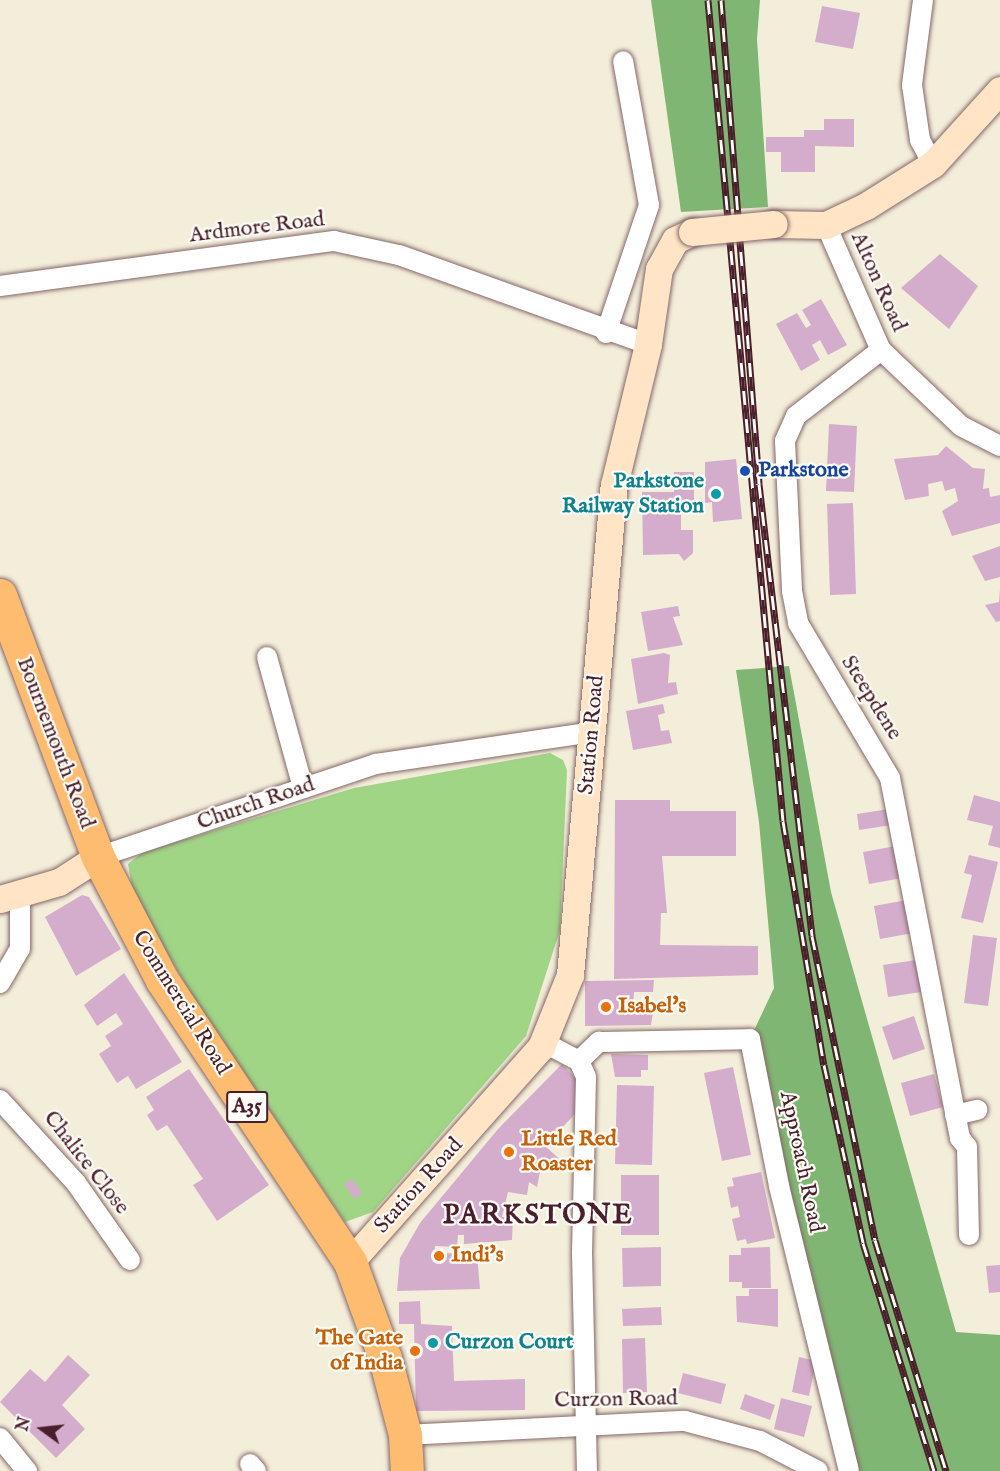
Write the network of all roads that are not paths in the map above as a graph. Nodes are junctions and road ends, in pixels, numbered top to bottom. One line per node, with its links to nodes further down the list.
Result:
1 (923, 0): 4 (street)
2 (623, 61): 7 (street)
3 (1000, 90): 4 (street)
4 (933, 164): 5 (street)
5 (826, 225): 8 (street, Station Road, bridge); 9 (street, Alton Road)
6 (0, 286): 7 (street, Ardmore Road)
7 (606, 333): 8 (street, Ardmore Road)
8 (648, 344): 13 (street, Station Road)
9 (881, 350): 10 (street, Alton Road); 22 (street, Steepdene)
10 (1000, 446)
11 (0, 596): 15 (highway, Bournemouth Road / A35)
12 (267, 657): 14 (street)
13 (593, 732): 14 (street, Church Road); 18 (street, Station Road)
14 (303, 788): 15 (street, Church Road)
15 (98, 857): 16 (street, Church Road); 25 (highway, Commercial Road / A35)
16 (10, 898): 17 (street, Church Road)
17 (0, 983)
18 (543, 1042): 19 (street); 25 (street, Station Road)
19 (579, 1061): 26 (street); 33 (street, Approach Road)
20 (0, 1100): 24 (street, Chalice Close)
21 (977, 1110): 22 (street)
22 (955, 1115): 23 (street, Steepdene)
23 (969, 1235)
24 (130, 1260)
25 (350, 1262): 27 (highway, Commercial Road / A35)
26 (586, 1424): 27 (street, Curzon Road); 31 (street); 32 (street, Curzon Road)
27 (405, 1435): 30 (highway, Commercial Road / A35)
28 (0, 1438): 29 (street)
29 (27, 1471)
30 (407, 1471)
31 (587, 1471)
32 (818, 1471)
33 (849, 1471)

